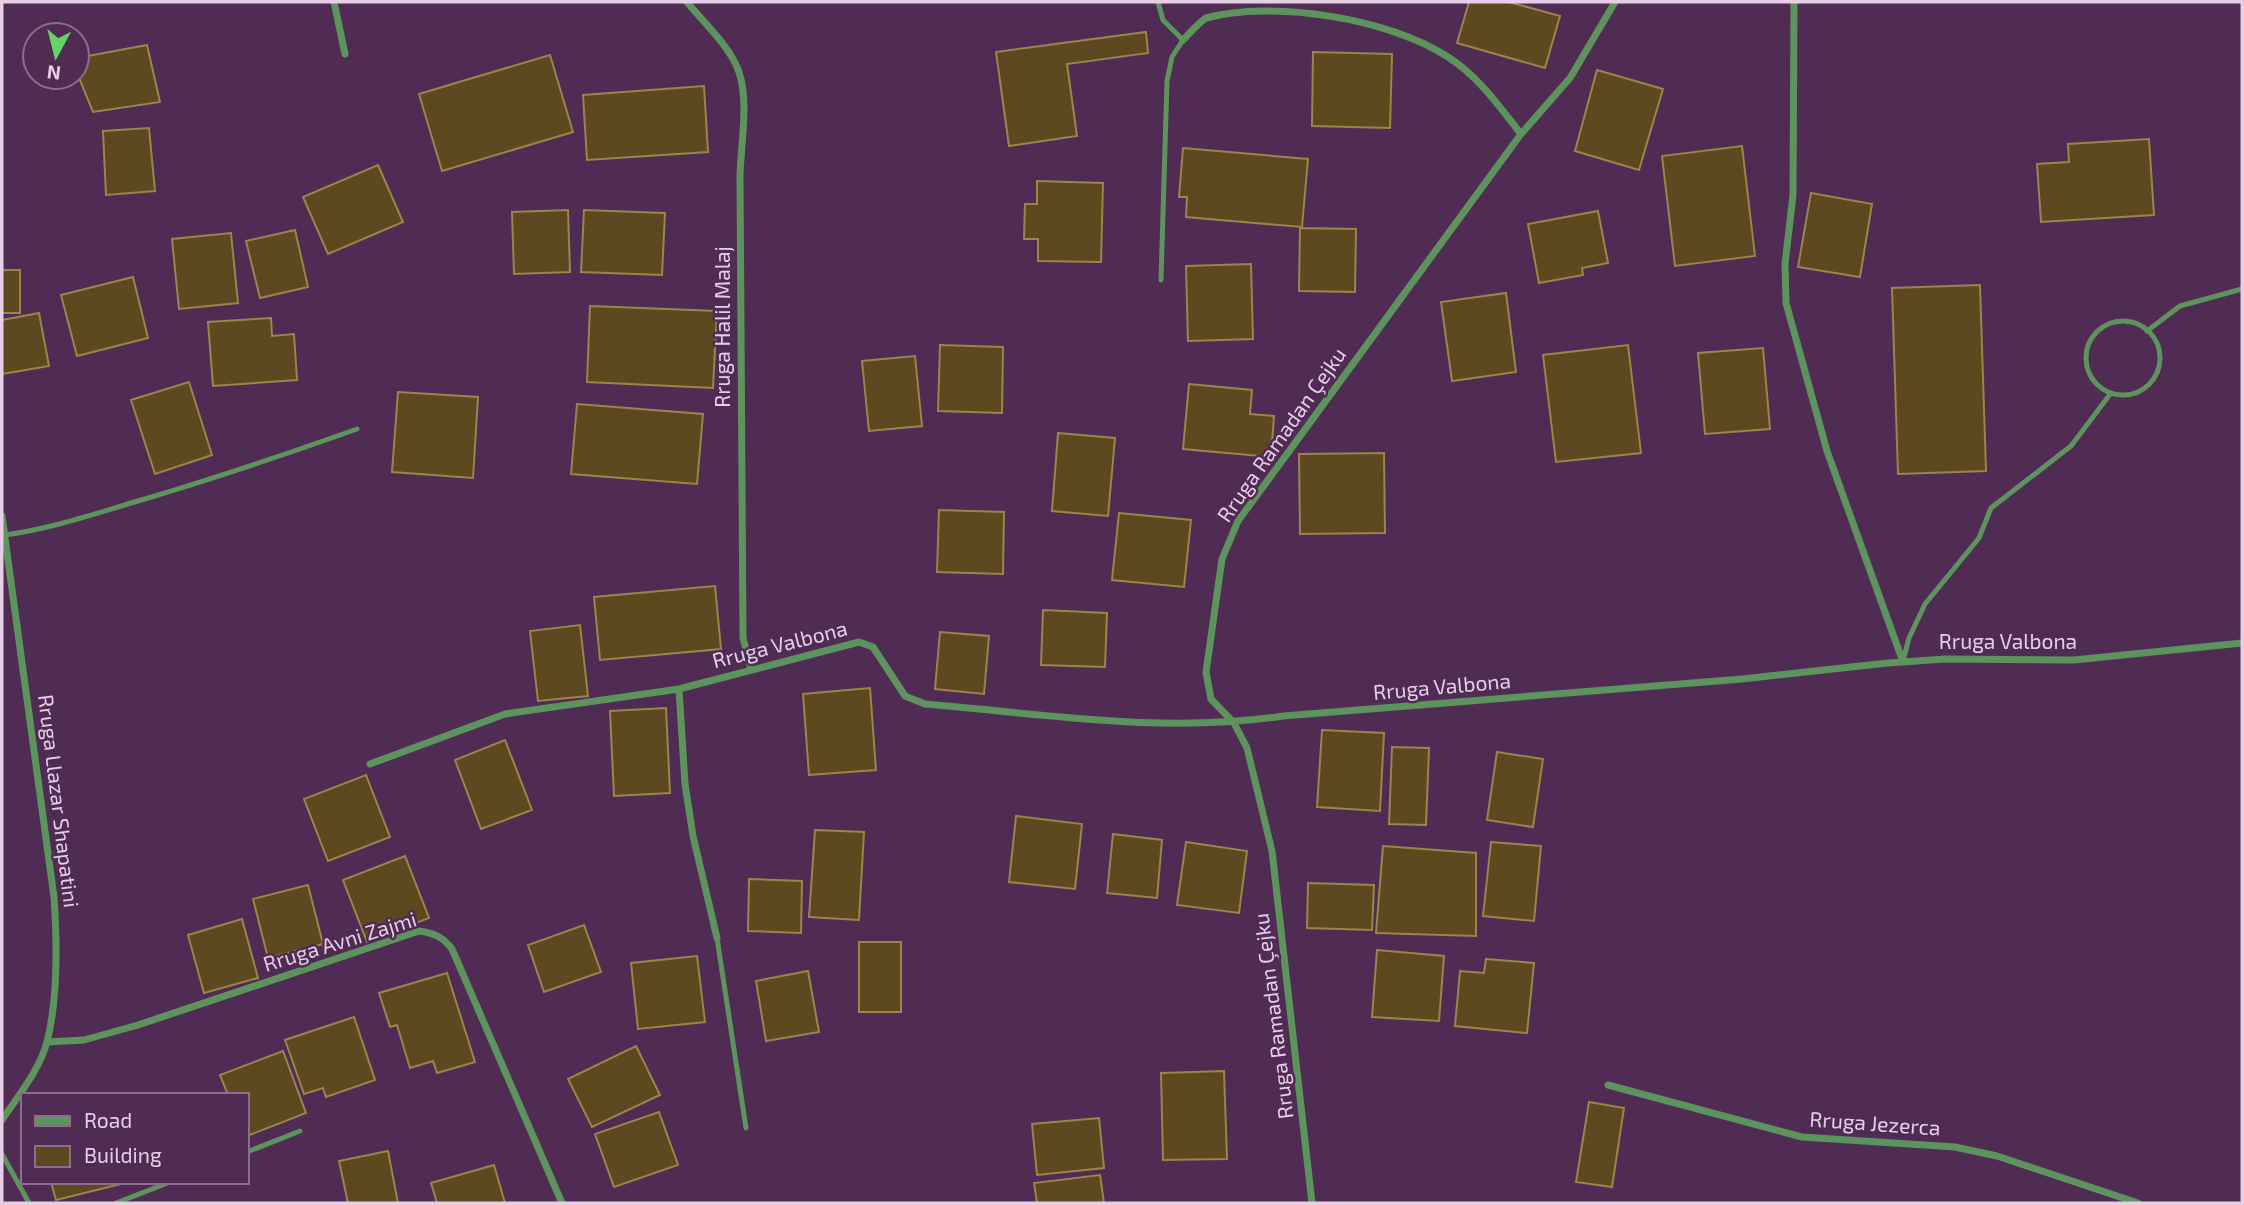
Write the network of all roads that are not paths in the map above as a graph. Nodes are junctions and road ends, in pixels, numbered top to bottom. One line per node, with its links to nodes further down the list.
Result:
1 (334, 2): 7 (street)
2 (687, 2): 18 (street, Rruga Halil Malaj)
3 (1158, 2): 6 (lane)
4 (1615, 2): 8 (street, Rruga Ramadan Çejku)
5 (1794, 2): 17 (street)
6 (1183, 40): 8 (street); 9 (lane)
7 (345, 54)
8 (1521, 134): 20 (street, Rruga Ramadan Çejku)
9 (1161, 280)
10 (2242, 289): 11 (lane)
11 (2147, 331): 12 (lane); 12 (lane)
12 (2111, 393): 17 (lane)
13 (357, 429): 15 (lane)
14 (2, 516): 15 (street, Rruga Llazar Shapatini)
15 (3, 535): 23 (street, Rruga Llazar Shapatini)
16 (2242, 643): 17 (street, Rruga Valbona)
17 (1903, 662): 20 (street, Rruga Valbona)
18 (751, 669): 19 (street, Rruga Valbona); 20 (street, Rruga Valbona)
19 (679, 688): 21 (street, Rruga Valbona); 22 (street)
20 (1234, 723): 34 (street, Rruga Ramadan Çejku)
21 (370, 764)
22 (717, 938): 26 (lane)
23 (47, 1042): 25 (street, Rruga Llazar Shapatini); 33 (street, Rruga Avni Zajmi)
24 (1608, 1085): 35 (street, Rruga Jezerca)
25 (2, 1120)
26 (746, 1128)
27 (299, 1131): 28 (lane)
28 (248, 1152)
29 (2, 1154): 31 (lane)
30 (165, 1184): 32 (lane)
31 (29, 1203)
32 (116, 1203)
33 (562, 1203)
34 (1312, 1203)
35 (2138, 1203)

